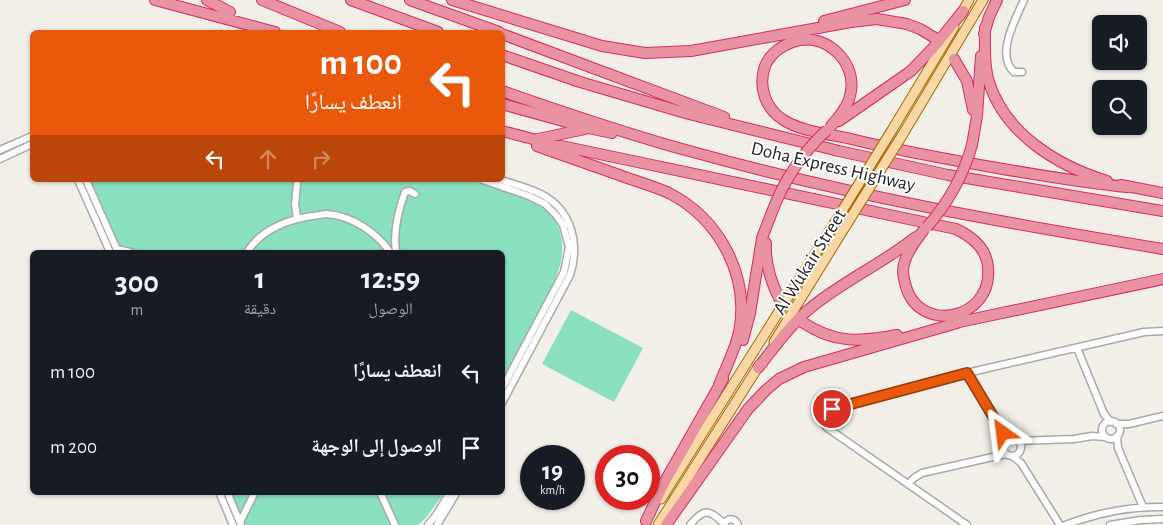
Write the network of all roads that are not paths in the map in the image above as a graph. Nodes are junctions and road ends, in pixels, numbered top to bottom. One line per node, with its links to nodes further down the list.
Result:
1 (154, 0): 15 (highway)
2 (207, 0): 12 (highway)
3 (262, 0): 16 (highway)
4 (352, 0): 17 (highway)
5 (410, 0): 18 (highway)
6 (452, 0): 21 (highway)
7 (905, 0): 21 (highway)
8 (970, 0): 13 (main road, Al Wukair Street)
9 (983, 0): 63 (main road, Al Wukair Street, bridge)
10 (997, 0): 14 (highway)
11 (1024, 0): 24 (street)
12 (230, 12)
13 (962, 12): 28 (highway); 94 (main road, Al Wukair Street, bridge)
14 (986, 28): 29 (highway); 44 (highway)
15 (267, 30)
16 (335, 30)
17 (433, 30)
18 (493, 30)
19 (505, 34): 30 (highway)
20 (935, 38): 21 (highway)
21 (745, 42)
22 (505, 56): 30 (highway, Doha Express Highway)
23 (954, 60): 29 (highway)
24 (1022, 72)
25 (505, 92): 35 (highway, Doha Express Highway)
26 (505, 105): 27 (highway)
27 (588, 128): 34 (highway); 35 (highway)
28 (829, 128): 44 (highway); 48 (highway, bridge)
29 (974, 128): 50 (highway, bridge)
30 (755, 130): 47 (highway, Doha Express Highway)
31 (505, 133): 34 (highway)
32 (505, 133): 66 (highway)
33 (30, 137): 37 (street)
34 (534, 140): 50 (highway)
35 (652, 141): 51 (highway, Doha Express Highway)
36 (30, 145): 38 (street)
37 (0, 150)
38 (0, 159)
39 (505, 181): 67 (street)
40 (79, 182): 52 (street)
41 (87, 182): 53 (street)
42 (489, 182): 65 (street)
43 (297, 184): 49 (street)
44 (1127, 187): 46 (highway)
45 (414, 194): 56 (street)
46 (1163, 194)
47 (1163, 211)
48 (770, 216): 58 (highway); 66 (highway)
49 (297, 218): 54 (street); 55 (street)
50 (925, 229): 63 (highway)
51 (1163, 249)
52 (114, 250)
53 (115, 250)
54 (248, 250)
55 (389, 250)
56 (396, 250)
57 (1163, 279): 60 (highway)
58 (780, 298)
59 (802, 322): 60 (highway)
60 (957, 323): 101 (highway)
61 (1163, 331): 62 (street)
62 (1077, 348): 64 (street); 68 (street)
63 (758, 368): 100 (main road, Al Wukair Street)
64 (967, 373): 73 (street); 81 (street)
65 (505, 383)
66 (719, 385): 94 (highway)
67 (505, 397)
68 (1104, 414): 70 (street); 72 (street)
69 (1163, 416): 71 (street)
70 (1114, 423): 71 (street); 72 (street); 74 (street)
71 (1129, 424): 74 (street)
72 (1103, 426): 75 (street); 76 (street)
73 (1003, 433): 77 (street); 79 (street)
74 (1118, 434): 76 (street); 78 (street)
75 (1092, 436): 76 (street); 77 (street)
76 (1107, 438): 78 (street)
77 (1018, 444): 79 (street); 79 (street); 80 (street)
78 (1118, 448): 88 (street)
79 (1007, 450): 80 (street); 81 (street)
80 (1021, 463): 105 (street)
81 (908, 484): 104 (street)
82 (221, 495): 95 (street)
83 (228, 495): 95 (street)
84 (253, 495): 95 (street)
85 (381, 495): 97 (street)
86 (448, 495): 98 (street)
87 (455, 495): 99 (street)
88 (1141, 507): 89 (street); 91 (street); 106 (street)
89 (1152, 507): 90 (street); 92 (street)
90 (1163, 507)
91 (1141, 520): 92 (street); 107 (street)
92 (1152, 520): 93 (street)
93 (1163, 520)
94 (645, 523)
95 (238, 524)
96 (724, 524): 102 (street); 103 (street)
97 (395, 525)
98 (428, 525)
99 (437, 525)
100 (658, 525)
101 (666, 525)
102 (690, 525)
103 (738, 525)
104 (967, 525)
105 (1060, 525)
106 (1066, 525)
107 (1110, 525)

